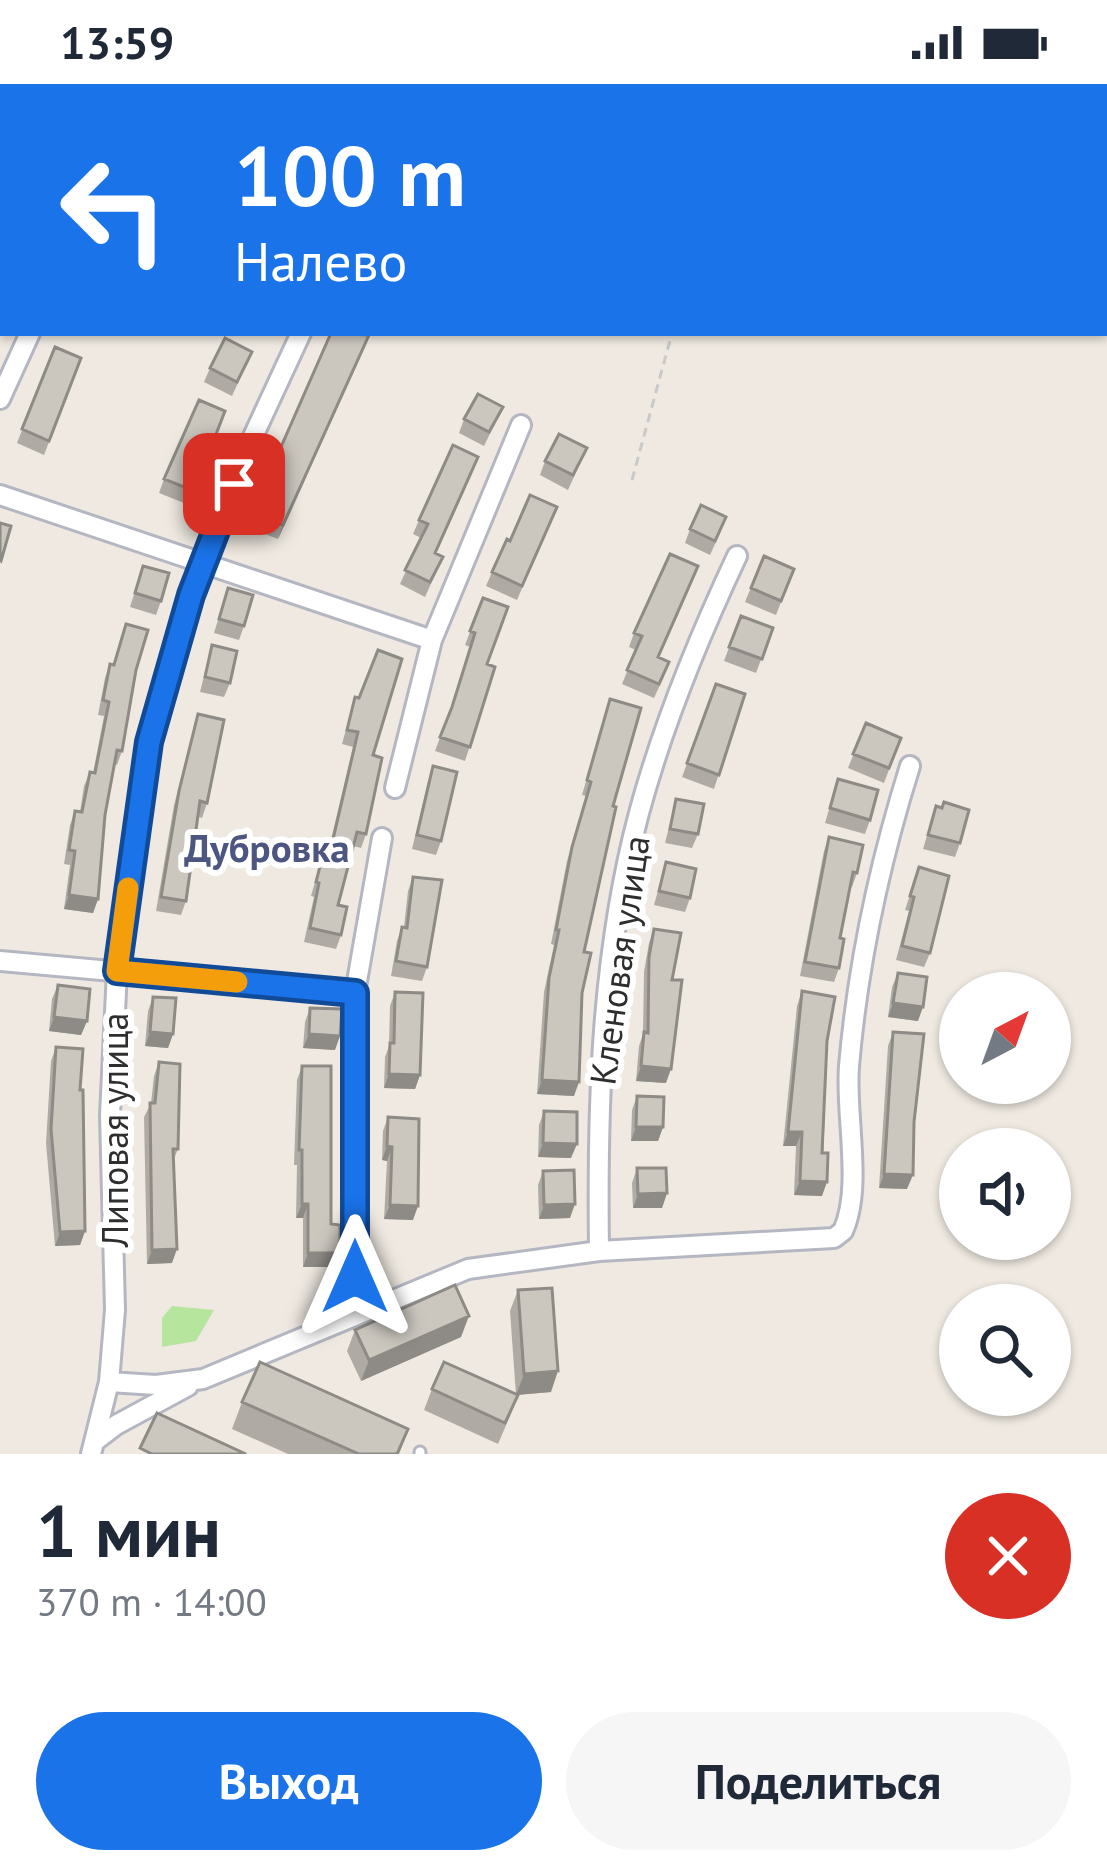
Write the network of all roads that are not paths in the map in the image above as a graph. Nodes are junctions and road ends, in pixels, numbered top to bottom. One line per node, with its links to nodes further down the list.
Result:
1 (29, 336): 3 (street)
2 (300, 336): 7 (street, Липовая улица)
3 (0, 399)
4 (521, 425): 8 (street)
5 (0, 495): 7 (street)
6 (737, 556): 15 (street, Кленовая улица)
7 (202, 564): 8 (street); 13 (street, Липовая улица)
8 (432, 640): 10 (street)
9 (910, 766): 15 (street)
10 (395, 788)
11 (382, 838): 14 (street)
12 (0, 961): 13 (street)
13 (117, 971): 14 (street); 18 (street, Липовая улица)
14 (355, 993): 16 (street)
15 (599, 1251): 17 (street)
16 (355, 1277)
17 (203, 1378): 18 (street); 19 (street)
18 (109, 1382): 19 (street, Липовая улица)
19 (93, 1448)

